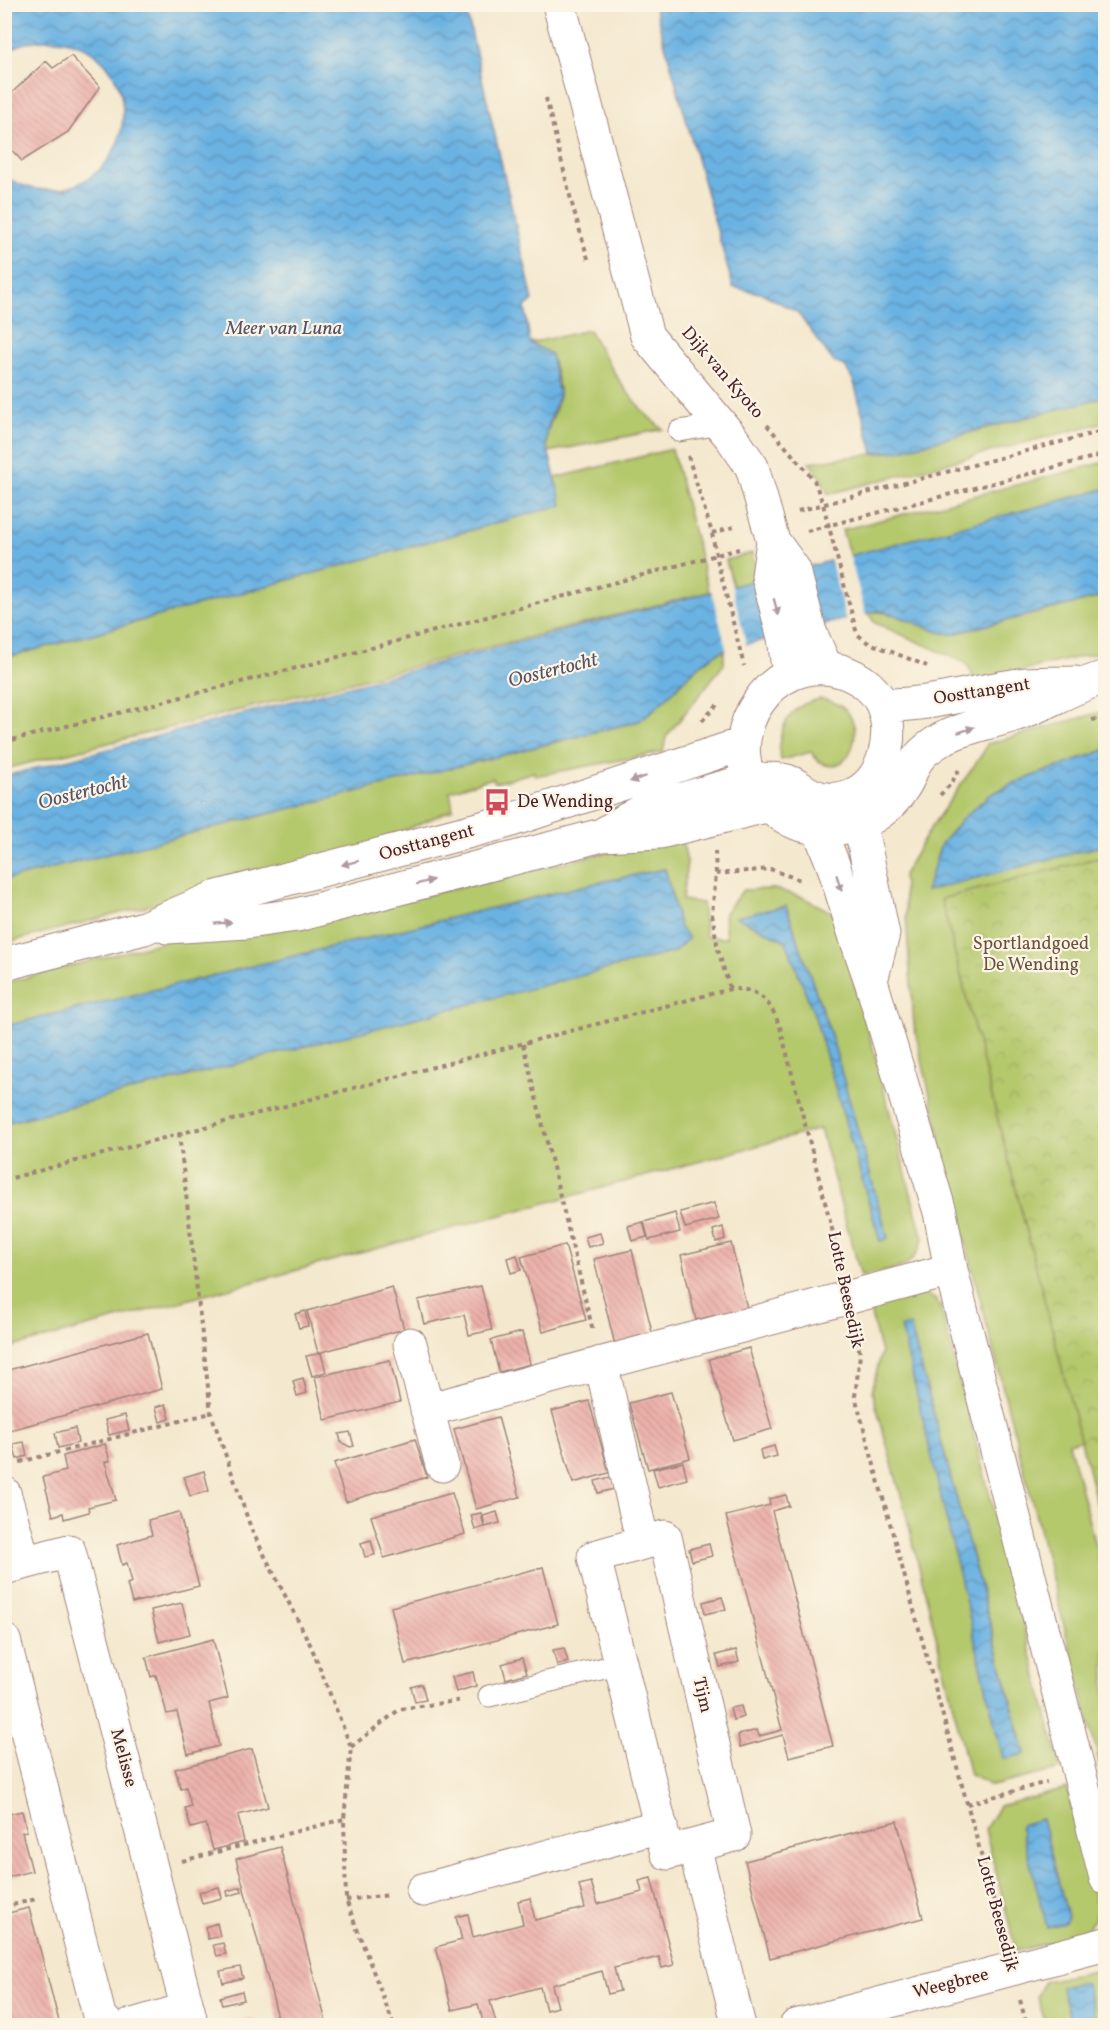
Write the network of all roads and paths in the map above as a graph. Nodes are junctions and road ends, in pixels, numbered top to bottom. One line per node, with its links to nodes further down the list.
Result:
1 (560, 4): 2 (street, Dijk van Kyoto)
2 (721, 424): 5 (lane); 12 (street, Dijk van Kyoto)
3 (766, 424): 7 (path, Dijk van Kyoto)
4 (1106, 430): 7 (path)
5 (679, 431)
6 (1106, 454): 10 (path)
7 (823, 504): 8 (path); 10 (path, Dijk van Kyoto)
8 (792, 513)
9 (744, 525): 11 (path)
10 (829, 525): 12 (path); 17 (path, Dijk van Kyoto)
11 (712, 533)
12 (772, 541): 13 (path); 14 (street, Dijk van Kyoto)
13 (716, 555): 15 (path); 21 (path)
14 (797, 635): 16 (street, Dijk van Kyoto); 18 (street, Dijk van Kyoto)
15 (744, 663)
16 (826, 668): 18 (street); 20 (street)
17 (933, 669)
18 (789, 675): 22 (street)
19 (1094, 680): 20 (street, Oosttangent); 25 (street, Oosttangent, one-way to 19)
20 (883, 705): 23 (street)
21 (4, 742)
22 (743, 744): 24 (street); 30 (street, Oosttangent, one-way to 30)
23 (861, 791): 24 (street); 25 (street)
24 (761, 794): 26 (street); 30 (street, Oosttangent, one-way to 24)
25 (860, 824): 26 (street); 32 (street)
26 (819, 828): 32 (street, one-way to 32)
27 (715, 851): 28 (path)
28 (717, 874): 29 (path); 33 (path)
29 (810, 885)
30 (144, 928): 31 (street, Oosttangent)
31 (4, 964)
32 (871, 981): 37 (street)
33 (729, 989): 34 (path); 38 (path, Lotte Beesedijk)
34 (523, 1044): 35 (path); 40 (path)
35 (179, 1133): 36 (path); 42 (path)
36 (4, 1180)
37 (951, 1270): 38 (street); 52 (street)
38 (849, 1298): 40 (street); 53 (path, Lotte Beesedijk)
39 (410, 1344): 41 (street)
40 (602, 1363): 41 (street); 46 (street)
41 (427, 1410): 44 (street)
42 (211, 1413): 43 (path); 51 (path)
43 (16, 1463)
44 (442, 1465)
45 (4, 1493): 47 (street, Melisse)
46 (643, 1543): 49 (street, Tijm); 56 (street, Tijm)
47 (14, 1565): 57 (street, Melisse)
48 (4, 1640): 64 (street)
49 (621, 1664): 50 (lane); 55 (street, Tijm)
50 (489, 1696): 51 (path)
51 (351, 1747): 54 (path)
52 (1092, 1771): 53 (path); 58 (street)
53 (967, 1804): 62 (path, Lotte Beesedijk)
54 (344, 1819): 57 (path); 60 (path)
55 (661, 1826): 56 (street, Tijm); 59 (street)
56 (694, 1846): 67 (street)
57 (152, 1869): 63 (street, Melisse)
58 (1106, 1878)
59 (423, 1890): 60 (path)
60 (346, 1900): 66 (path)
61 (1106, 1944): 62 (street, Weegbree)
62 (1012, 1969): 68 (street, Weegbree); 69 (path, Lotte Beesedijk)
63 (190, 2017): 65 (street, Melisse)
64 (109, 2025)
65 (129, 2025)
66 (394, 2025)
67 (739, 2025)
68 (796, 2025)
69 (1027, 2025)

